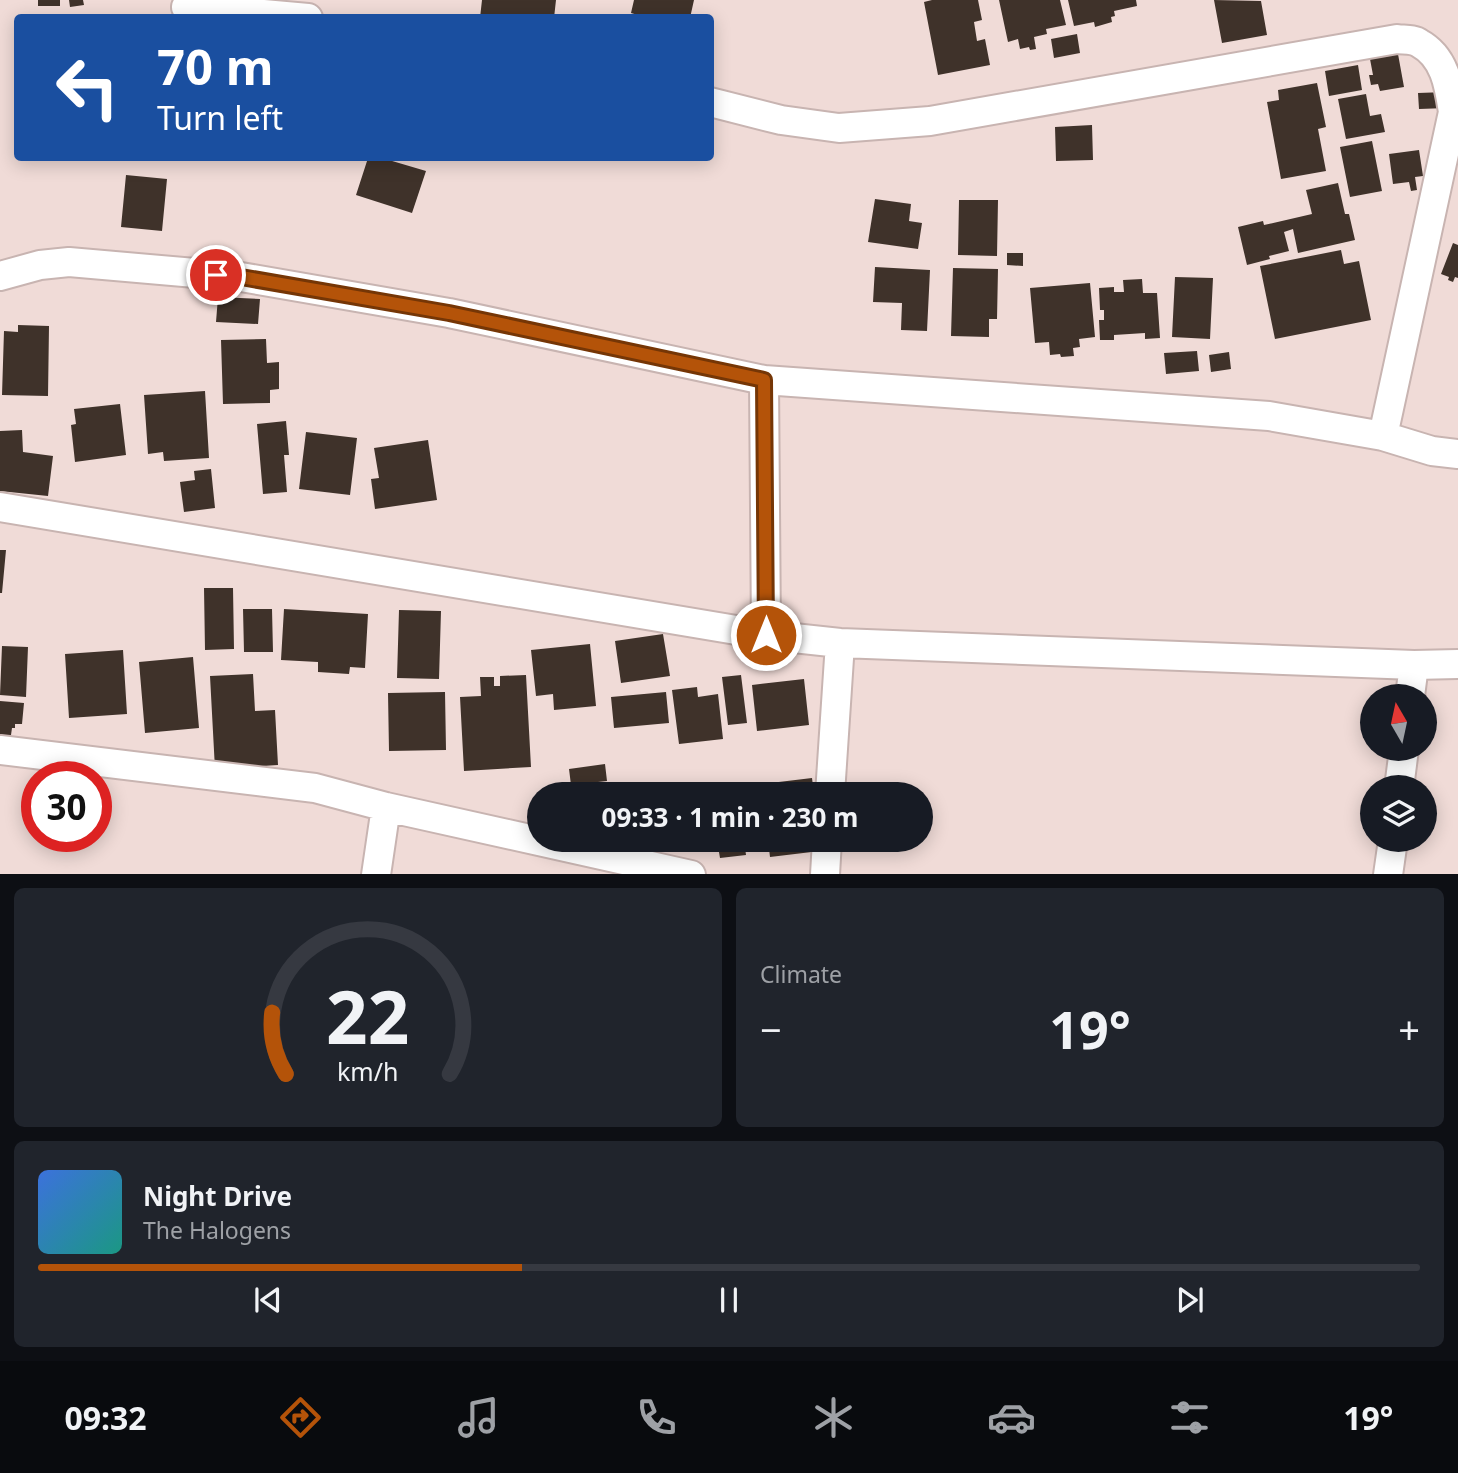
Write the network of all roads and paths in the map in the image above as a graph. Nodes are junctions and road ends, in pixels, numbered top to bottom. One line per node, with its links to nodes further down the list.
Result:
1 (186, 7): 2 (street)
2 (264, 14)
3 (714, 103): 6 (street)
4 (0, 276): 5 (street)
5 (764, 380): 6 (street); 9 (street)
6 (1383, 436): 7 (street)
7 (1458, 454)
8 (0, 508): 9 (street)
9 (766, 635): 10 (street)
10 (840, 643): 12 (street); 15 (street)
11 (1458, 664): 12 (street)
12 (1414, 665): 13 (street)
13 (1412, 684)
14 (0, 750): 16 (street)
15 (831, 782)
16 (386, 807): 19 (street); 20 (street)
17 (826, 852): 21 (street)
18 (1391, 852): 22 (street)
19 (376, 874)
20 (691, 874)
21 (825, 874)
22 (1388, 874)

